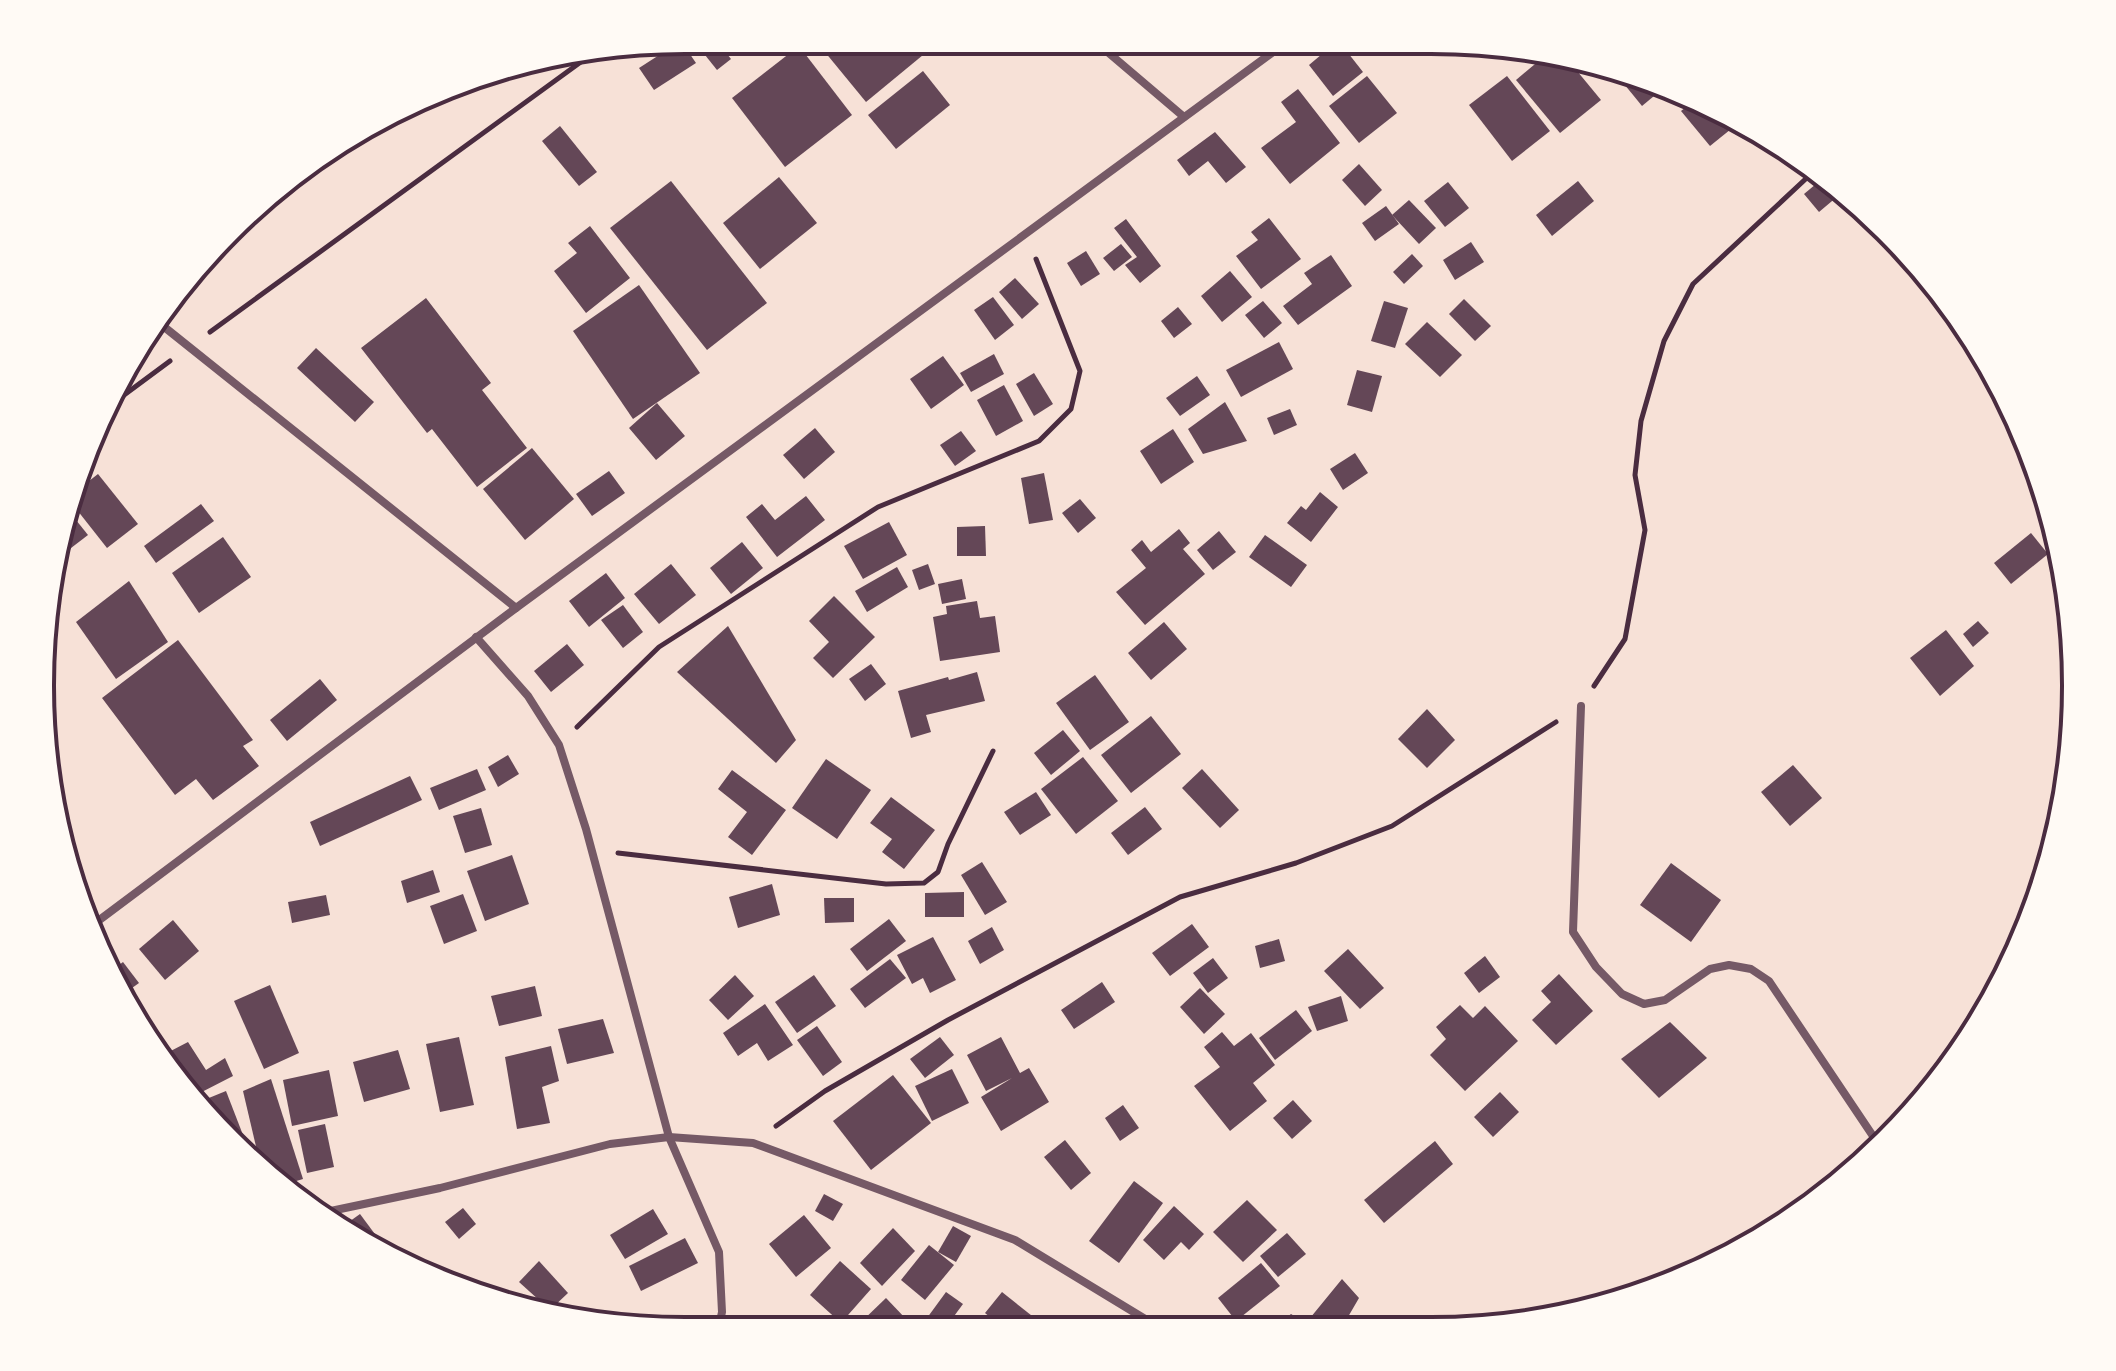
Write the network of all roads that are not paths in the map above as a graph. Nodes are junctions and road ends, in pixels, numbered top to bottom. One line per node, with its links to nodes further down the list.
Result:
1 (1110, 54): 3 (street)
2 (1270, 54): 3 (street)
3 (1184, 117): 5 (street)
4 (165, 328): 5 (street)
5 (516, 608): 6 (street)
6 (476, 637): 8 (street); 10 (street)
7 (1581, 706): 9 (street)
8 (99, 920)
9 (1873, 1136)
10 (669, 1137): 11 (street); 12 (street); 13 (street)
11 (334, 1210)
12 (721, 1317)
13 (1142, 1317)

